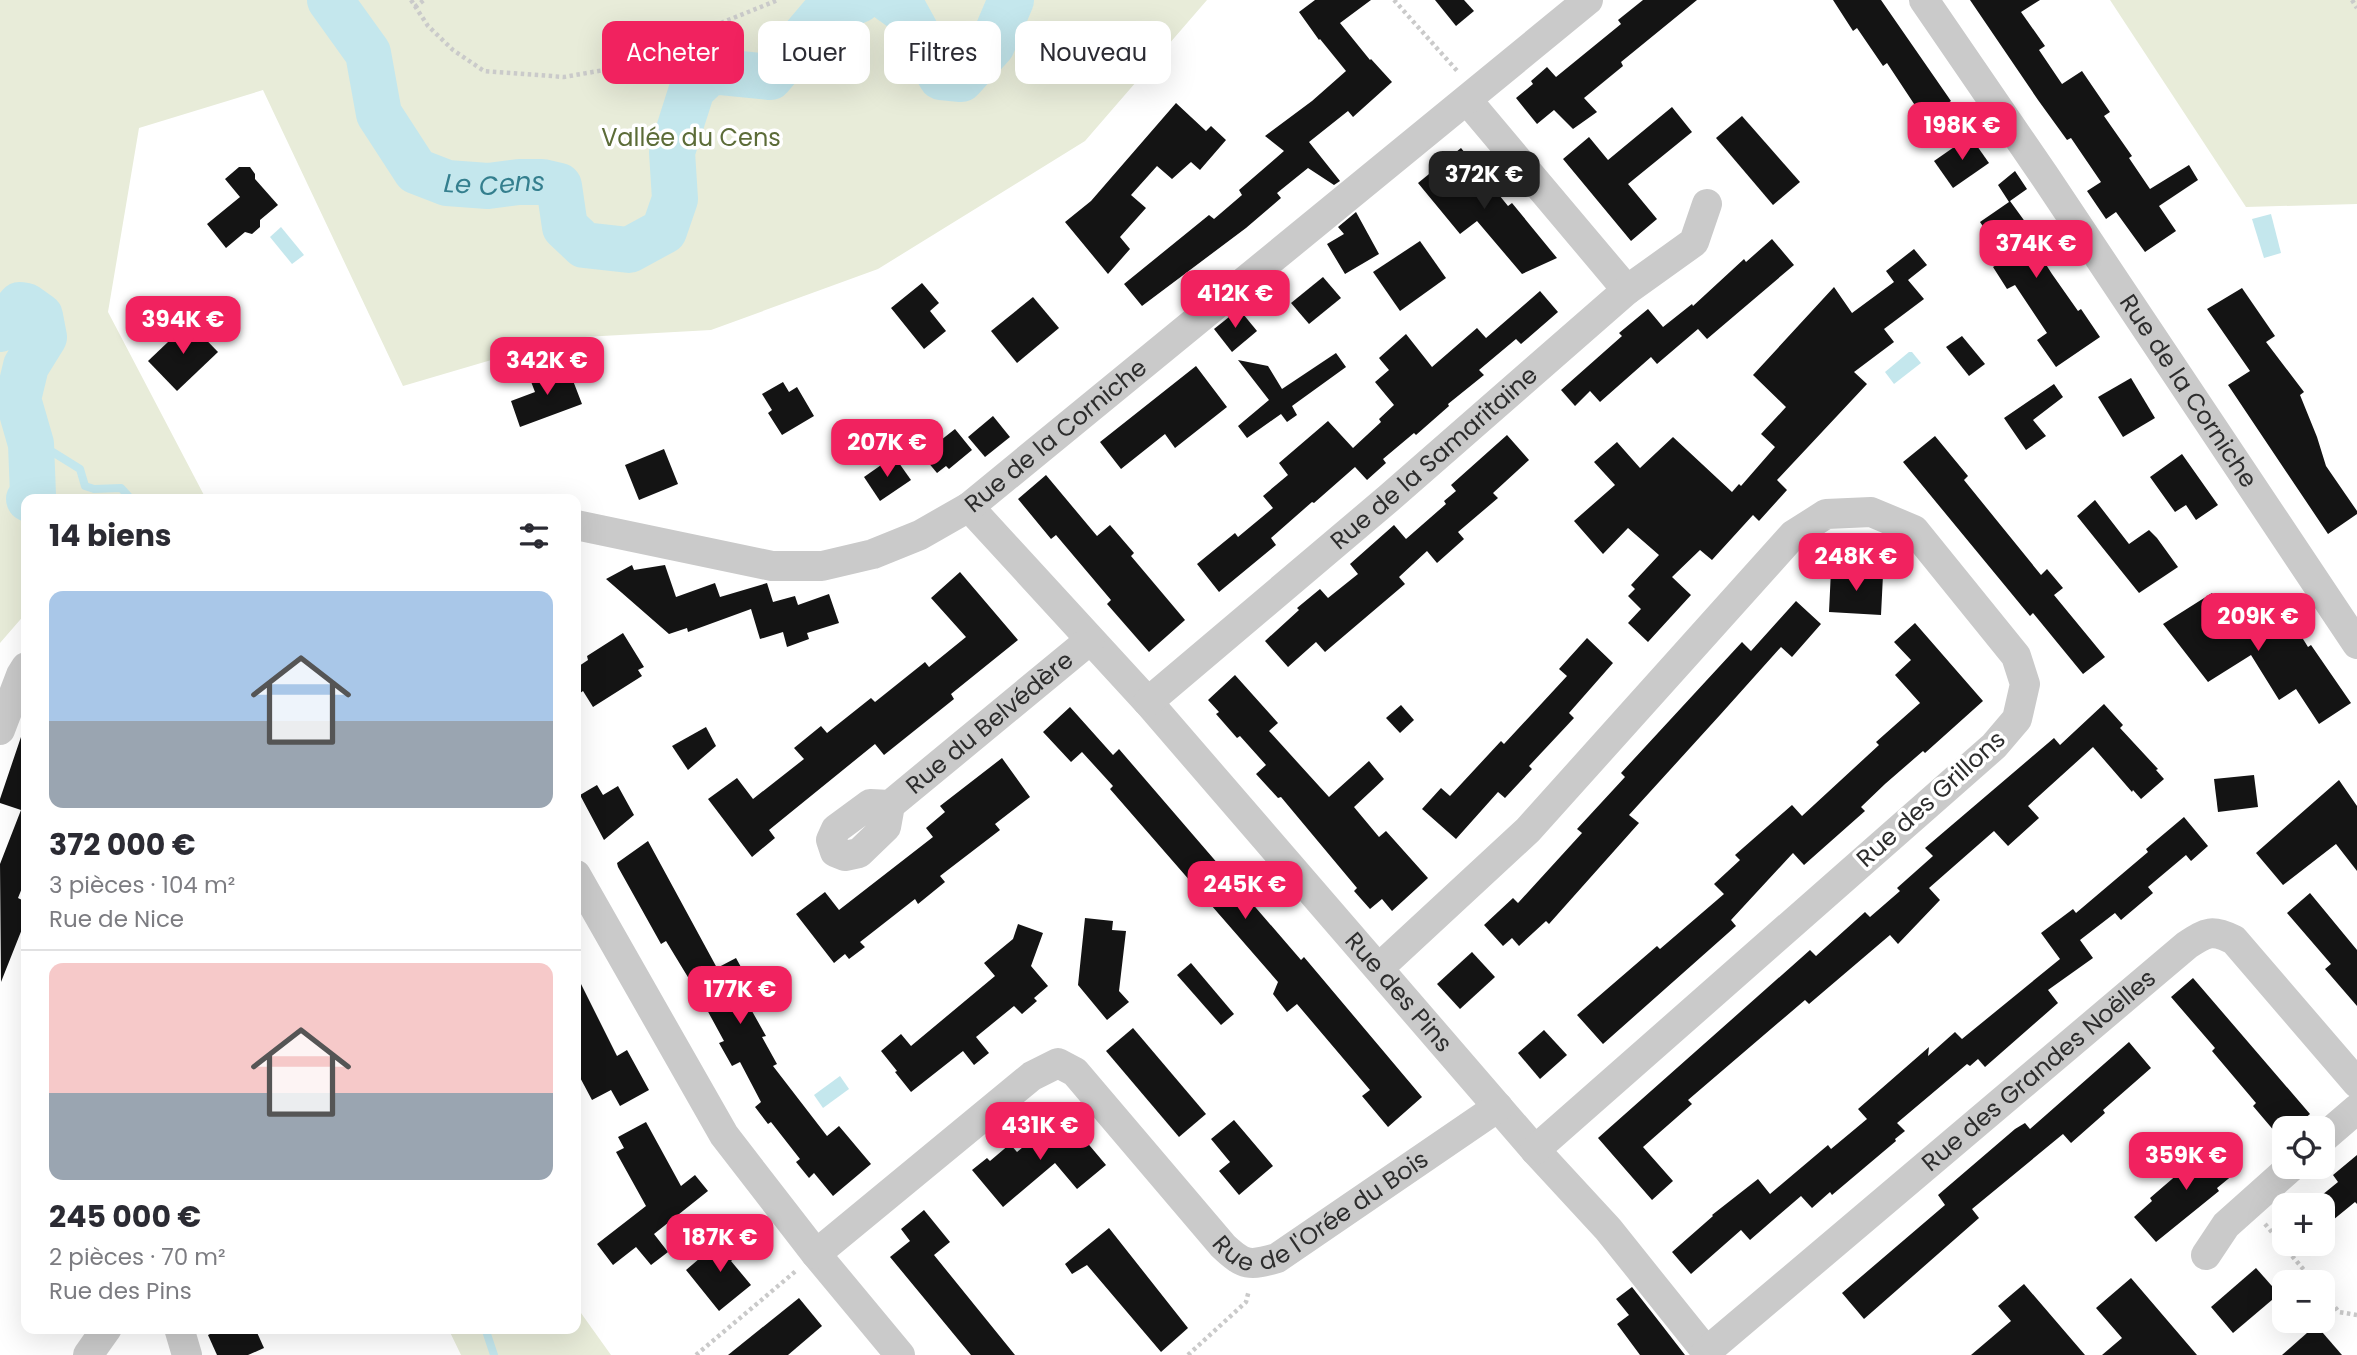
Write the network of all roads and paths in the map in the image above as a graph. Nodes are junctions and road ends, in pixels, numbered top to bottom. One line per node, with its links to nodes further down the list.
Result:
1 (411, 0): 8 (path)
2 (424, 0): 8 (path)
3 (779, 0): 8 (path)
4 (1394, 0): 10 (path)
5 (1588, 0): 10 (street, Rue de la Corniche)
6 (1924, 0): 16 (street, Rue de la Corniche)
7 (2352, 0): 9 (path)
8 (415, 7)
9 (2357, 8)
10 (1466, 100): 12 (street); 13 (street, Rue de la Corniche)
11 (1707, 205): 12 (street, Rue de la Samaritaine)
12 (1627, 290): 18 (street, Rue de la Samaritaine)
13 (969, 507): 14 (street, Rue de la Corniche); 15 (street, Rue des Pins)
14 (581, 526)
15 (1090, 640): 18 (street, Rue des Pins); 20 (street, Rue du Belvédère)
16 (2357, 644)
17 (21, 675): 19 (street)
18 (1148, 702): 22 (street, Rue des Pins)
19 (0, 730)
20 (890, 805)
21 (581, 884): 30 (street)
22 (1379, 968): 24 (street, Rue des Pins); 27 (street, Rue des Grillons)
23 (2357, 1083): 38 (street, Rue des Grandes Noëlles)
24 (1498, 1107): 27 (street, Rue des Pins); 32 (street, Rue de l'Orée du Bois)
25 (2357, 1109): 26 (street)
26 (2335, 1128)
27 (1535, 1150): 38 (street, Rue des Pins)
28 (2277, 1179): 29 (street)
29 (2249, 1204): 31 (street); 33 (path)
30 (816, 1254): 32 (street, Rue de l'Orée du Bois); 41 (path); 42 (street)
31 (2206, 1255)
32 (1254, 1265): 43 (path)
33 (2304, 1270)
34 (2335, 1307): 35 (path)
35 (2357, 1315)
36 (103, 1334): 39 (street)
37 (181, 1334): 40 (street)
38 (1707, 1354)
39 (88, 1355)
40 (187, 1355)
41 (696, 1355)
42 (900, 1355)
43 (1188, 1355)

